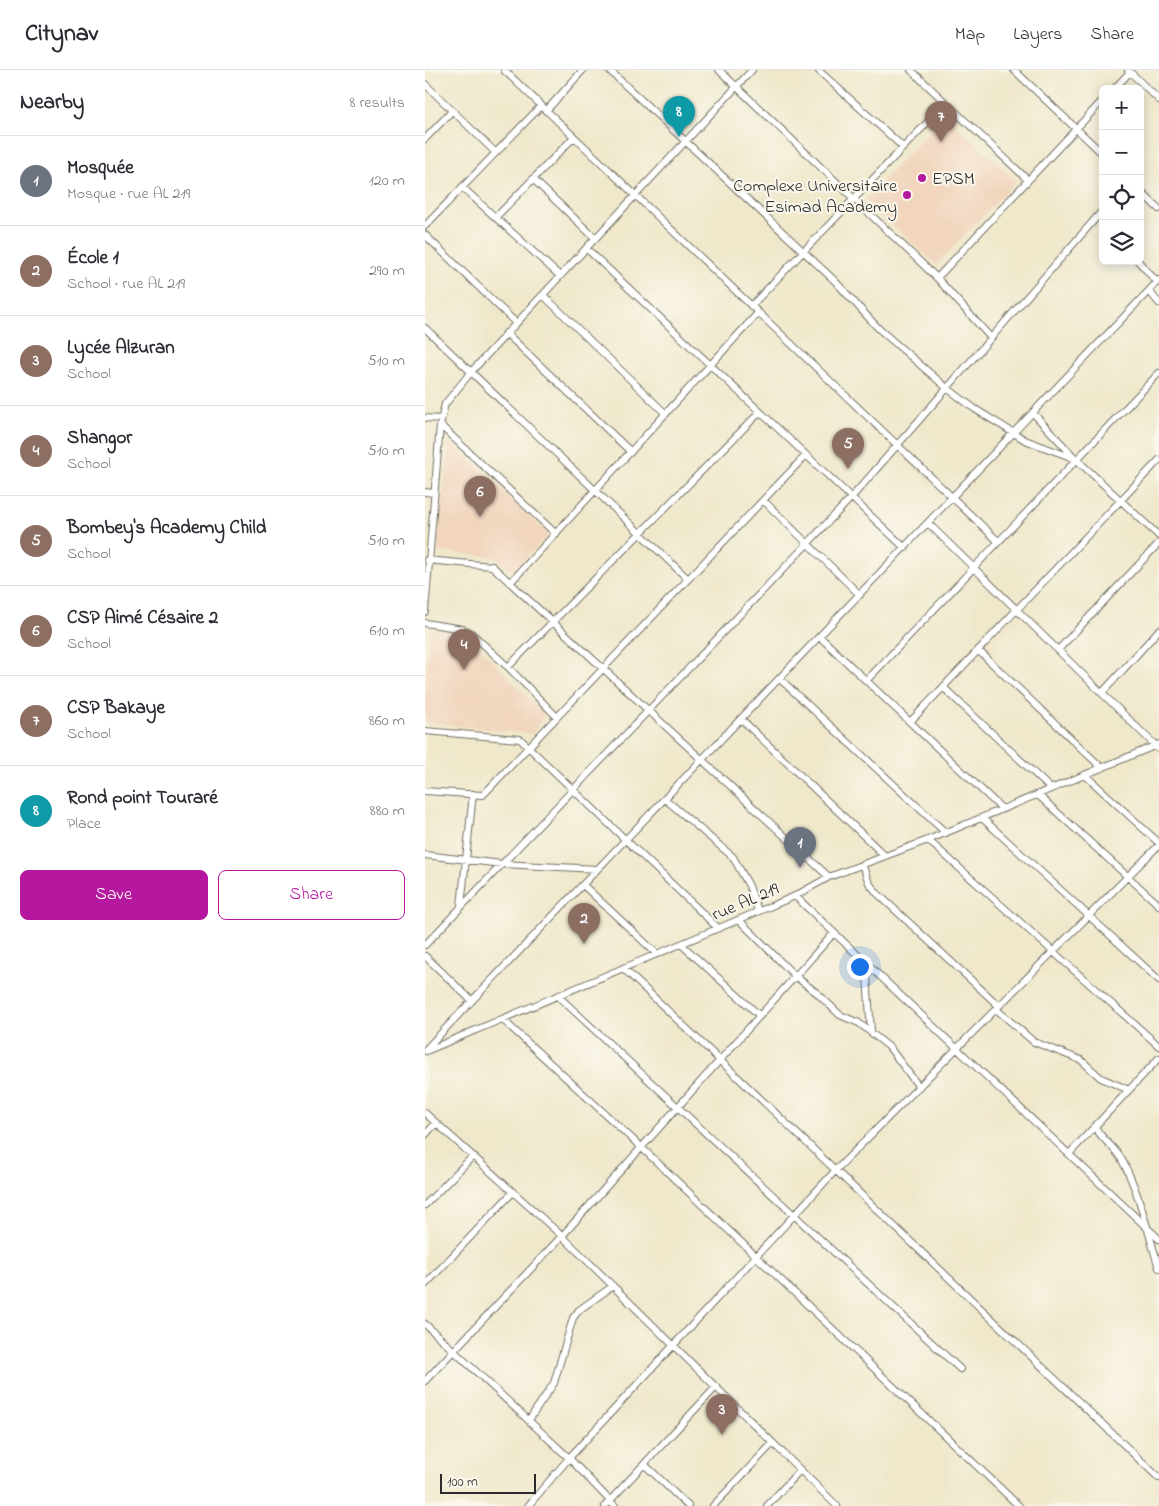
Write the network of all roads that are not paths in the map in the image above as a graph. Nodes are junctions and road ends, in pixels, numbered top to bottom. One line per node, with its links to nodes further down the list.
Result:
1 (504, 70): 18 (street)
2 (583, 70): 18 (street)
3 (609, 70): 23 (street)
4 (719, 70): 14 (street)
5 (752, 70): 14 (street)
6 (818, 70): 11 (street)
7 (830, 70): 11 (street)
8 (911, 70): 16 (street)
9 (1014, 70): 20 (street)
10 (1129, 71): 13 (street); 15 (street)
11 (824, 76): 24 (street)
12 (425, 84): 19 (street)
13 (1117, 85)
14 (736, 87): 23 (street); 32 (street)
15 (1159, 100)
16 (946, 103): 24 (street); 28 (street)
17 (1099, 104): 20 (street)
18 (543, 109): 21 (street); 26 (street)
19 (452, 111): 22 (street); 26 (street)
20 (1076, 129): 25 (street); 28 (street)
21 (574, 137): 27 (street); 31 (street)
22 (425, 139)
23 (686, 141): 31 (street); 40 (street)
24 (903, 148): 32 (street)
25 (1099, 150)
26 (495, 152): 29 (street)
27 (533, 179): 35 (street); 38 (street)
28 (1028, 180): 43 (street)
29 (462, 187): 35 (street); 36 (street)
30 (1144, 194): 33 (street)
31 (635, 196): 38 (street); 48 (street)
32 (854, 199): 40 (street); 43 (street)
33 (1159, 209)
34 (1099, 215): 53 (street)
35 (496, 217): 42 (street)
36 (425, 226)
37 (425, 235): 50 (street)
38 (595, 238): 39 (street)
39 (586, 248): 42 (street); 54 (street)
40 (803, 252): 48 (street); 57 (street)
41 (1142, 265): 44 (street)
42 (560, 276): 46 (street)
43 (937, 278): 53 (street)
44 (1158, 281): 45 (street)
45 (1149, 291): 47 (street); 59 (street)
46 (543, 294): 50 (street); 60 (street)
47 (1159, 303)
48 (751, 306): 49 (street)
49 (759, 313): 54 (street); 64 (street)
50 (517, 323): 52 (street)
51 (425, 328): 55 (street)
52 (506, 333): 55 (street); 65 (street)
53 (991, 338): 57 (street)
54 (711, 365): 58 (street); 60 (street)
55 (471, 372): 62 (street); 69 (street)
56 (1159, 373): 67 (street)
57 (947, 388): 63 (street); 64 (street)
58 (760, 412): 66 (street); 78 (street)
59 (1033, 413): 63 (street); 67 (street)
60 (666, 414): 65 (street)
61 (425, 418): 62 (street)
62 (440, 422): 71 (street); 77 (street)
63 (1014, 434): 67 (street); 73 (street)
64 (897, 445): 72 (street); 73 (street)
65 (631, 452): 69 (street)
66 (805, 455): 72 (street); 74 (street)
67 (1076, 459): 75 (street); 80 (street)
68 (1159, 460): 75 (street)
69 (595, 491): 77 (street); 78 (street)
70 (425, 492): 71 (street)
71 (434, 492): 84 (street)
72 (851, 498): 82 (street); 83 (street)
73 (953, 498): 76 (street); 80 (street)
74 (763, 500): 82 (street); 86 (street)
75 (1121, 500): 79 (street); 89 (street)
76 (929, 524): 83 (street); 85 (street)
77 (555, 534): 87 (street)
78 (640, 534): 86 (street); 91 (street)
79 (1159, 536)
80 (998, 541): 85 (street)
81 (1159, 543): 96 (street)
82 (807, 544): 88 (street); 103 (street)
83 (905, 548): 88 (street)
84 (427, 560): 87 (street); 90 (street)
85 (973, 568): 89 (street); 100 (street)
86 (688, 579): 98 (street)
87 (510, 584): 91 (street)
88 (860, 595): 94 (street)
89 (1017, 610): 95 (street); 96 (street)
90 (425, 612)
91 (552, 622): 97 (street); 98 (street)
92 (425, 624): 97 (street)
93 (1159, 630): 102 (street)
94 (820, 637): 99 (street); 100 (street)
95 (977, 650): 101 (street); 111 (street)
96 (1058, 650): 102 (street)
97 (508, 667): 104 (street)
98 (603, 669): 103 (street); 104 (street)
99 (780, 678): 105 (street); 121 (street)
100 (867, 680): 106 (street)
101 (943, 687): 106 (street); 113 (street)
102 (1102, 693): 108 (street)
103 (648, 711): 110 (street); 114 (street)
104 (557, 717): 109 (street)
105 (741, 719): 110 (street); 126 (street)
106 (910, 722): 119 (street)
107 (425, 731): 109 (street)
108 (1158, 746): 111 (street, rue AL 219)
109 (528, 747): 114 (street); 116 (street)
110 (702, 760): 118 (street); 132 (street)
111 (1102, 768): 112 (street, rue AL 219)
112 (1085, 775): 113 (street, rue AL 219); 124 (street)
113 (1051, 789): 117 (street, rue AL 219)
114 (573, 790): 122 (street); 128 (street)
115 (425, 791): 116 (street)
116 (473, 794): 127 (street)
117 (1038, 795): 119 (street, rue AL 219); 131 (street)
118 (665, 799): 122 (street); 137 (street)
119 (1002, 809): 120 (street, rue AL 219)
120 (982, 818): 121 (street, rue AL 219); 138 (street)
121 (946, 833): 123 (street, rue AL 219)
122 (625, 840): 130 (street); 140 (street)
123 (928, 840): 126 (street, rue AL 219); 144 (street)
124 (1159, 844): 131 (street)
125 (425, 854): 127 (street)
126 (885, 855): 129 (street, rue AL 219)
127 (466, 858): 128 (street); 135 (street)
128 (502, 864): 130 (street); 135 (street)
129 (862, 864): 132 (street, rue AL 219); 153 (street)
130 (597, 869): 133 (street)
131 (1128, 876): 136 (street); 138 (street)
132 (829, 877): 134 (street, rue AL 219)
133 (583, 885): 145 (street); 152 (street)
134 (795, 896): 137 (street, rue AL 219); 141 (street)
135 (461, 906): 142 (street)
136 (1159, 906)
137 (758, 911): 139 (street, rue AL 219)
138 (1089, 915): 144 (street); 150 (street)
139 (739, 920): 140 (street, rue AL 219); 149 (street)
140 (718, 928): 143 (street, rue AL 219)
141 (834, 933): 147 (street); 149 (street)
142 (425, 944)
143 (681, 944): 145 (street, rue AL 219); 154 (street)
144 (1053, 951): 153 (street); 157 (street)
145 (657, 954): 148 (street, rue AL 219)
146 (425, 956): 152 (street)
147 (865, 963): 156 (street); 158 (street)
148 (623, 968): 151 (street, rue AL 219); 161 (street)
149 (795, 976): 154 (street); 156 (street)
150 (1159, 980)
151 (558, 996): 155 (street, rue AL 219); 164 (street)
152 (472, 1000): 159 (street)
153 (997, 1007): 158 (street); 163 (street)
154 (760, 1016): 161 (street)
155 (502, 1019): 159 (street, rue AL 219); 169 (street)
156 (871, 1031): 162 (street)
157 (1159, 1046)
158 (957, 1048): 162 (street); 170 (street)
159 (425, 1051)
160 (1159, 1058): 163 (street)
161 (719, 1061): 164 (street); 172 (street)
162 (919, 1087): 172 (street)
163 (1129, 1090): 167 (street)
164 (678, 1107): 169 (street); 175 (street)
165 (425, 1112): 166 (street)
166 (436, 1123): 168 (street); 171 (street)
167 (1095, 1126): 170 (street); 176 (street)
168 (425, 1135)
169 (641, 1147): 177 (street); 179 (street)
170 (1069, 1154): 176 (street)
171 (473, 1156): 173 (street); 174 (street)
172 (835, 1170): 175 (street); 194 (street)
173 (513, 1192): 177 (street); 181 (street)
174 (425, 1205)
175 (795, 1215): 179 (street); 186 (street)
176 (1147, 1227): 178 (street); 180 (street)
177 (561, 1236): 182 (street); 185 (street)
178 (1159, 1239)
179 (757, 1256): 184 (street); 196 (street)
180 (1159, 1268)
181 (425, 1285)
182 (613, 1286): 184 (street); 189 (street)
183 (425, 1324): 185 (street)
184 (675, 1346): 188 (street); 191 (street)
185 (454, 1352): 187 (street); 189 (street)
186 (960, 1370)
187 (425, 1381)
188 (716, 1387): 190 (street); 192 (street)
189 (529, 1420): 191 (street)
190 (773, 1443): 193 (street); 199 (street)
191 (569, 1458): 195 (street); 197 (street)
192 (644, 1464): 195 (street); 198 (street)
193 (800, 1470): 200 (street); 201 (street)
194 (1159, 1478)
195 (610, 1504)
196 (1015, 1505)
197 (528, 1506)
198 (688, 1506)
199 (713, 1506)
200 (767, 1506)
201 (837, 1506)

